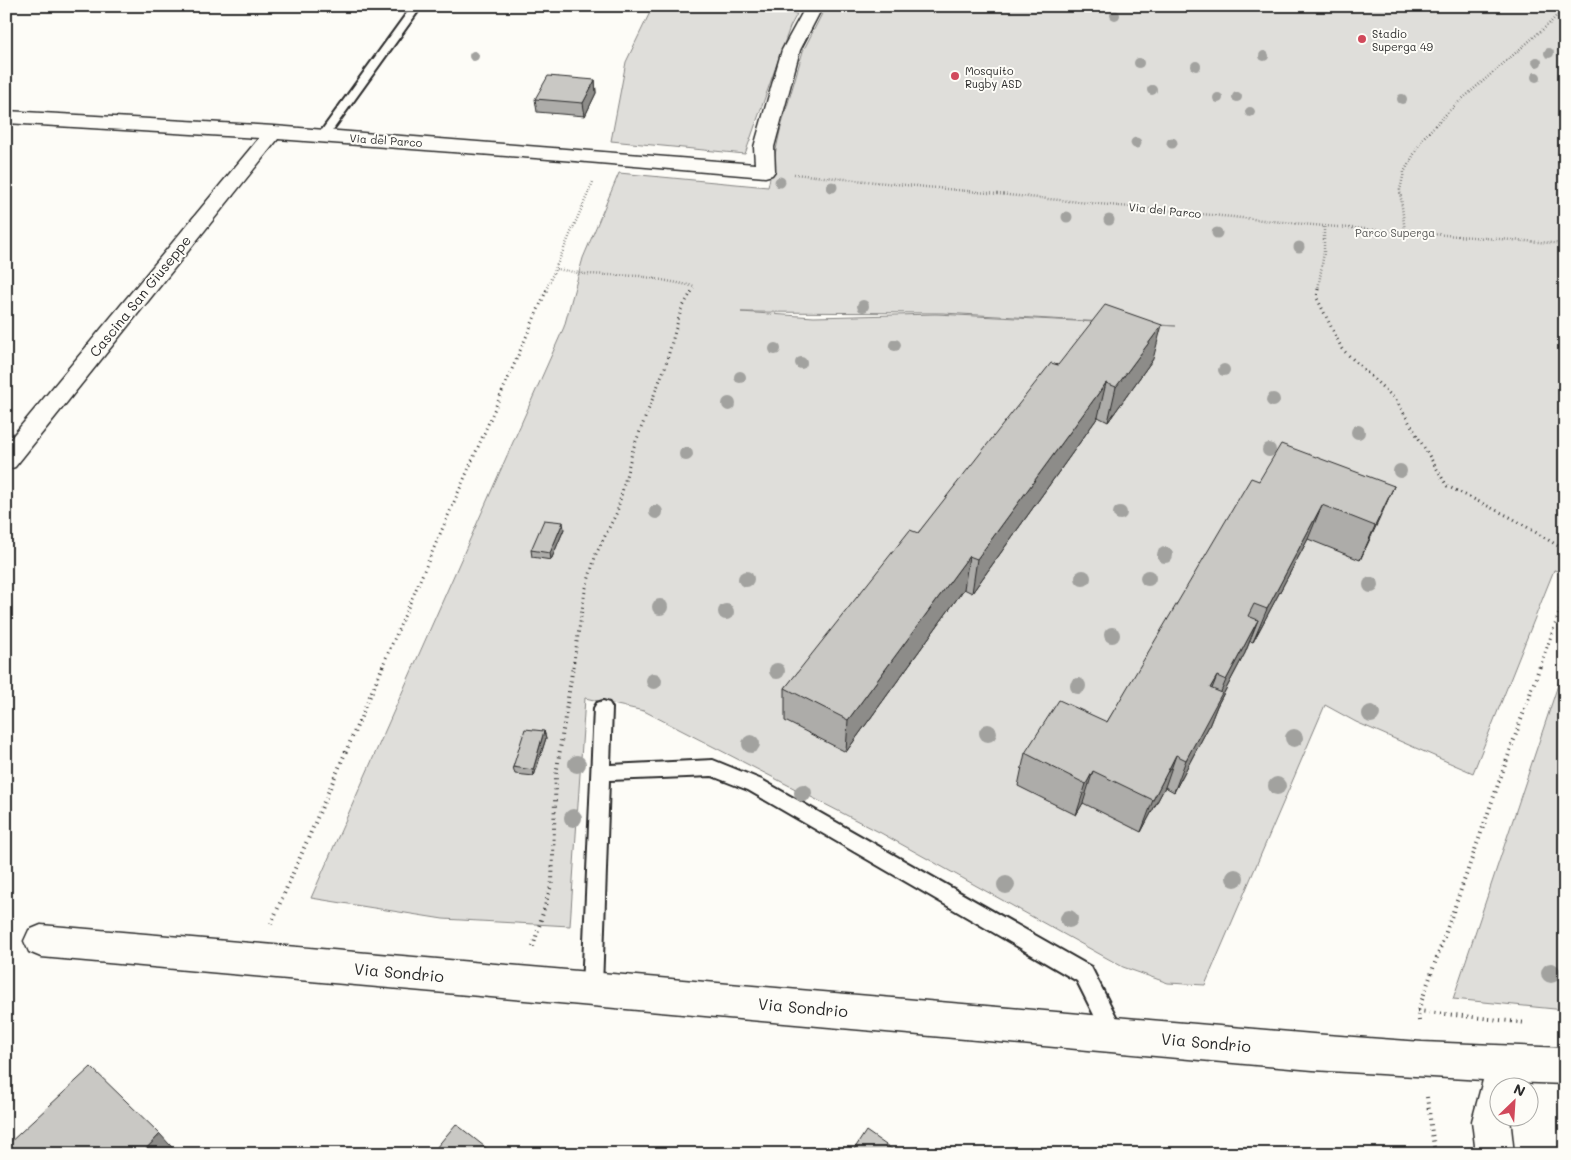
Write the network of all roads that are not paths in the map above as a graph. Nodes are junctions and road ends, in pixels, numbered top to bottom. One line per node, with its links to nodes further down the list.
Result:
1 (417, 6): 5 (lane)
2 (815, 6): 5 (street, Via del Parco)
3 (6, 117): 4 (street, Via del Parco)
4 (274, 132): 5 (street, Via del Parco); 6 (street, Cascina San Giuseppe)
5 (323, 136)
6 (6, 461)
7 (604, 708): 8 (lane)
8 (601, 773): 10 (lane); 11 (lane)
9 (41, 941): 10 (street, Via Sondrio)
10 (592, 988): 11 (street, Via Sondrio)
11 (1114, 1034): 12 (street, Via Sondrio)
12 (1554, 1065): 13 (street)
13 (1507, 1078)
14 (1493, 1128): 15 (street)
15 (1495, 1154)

